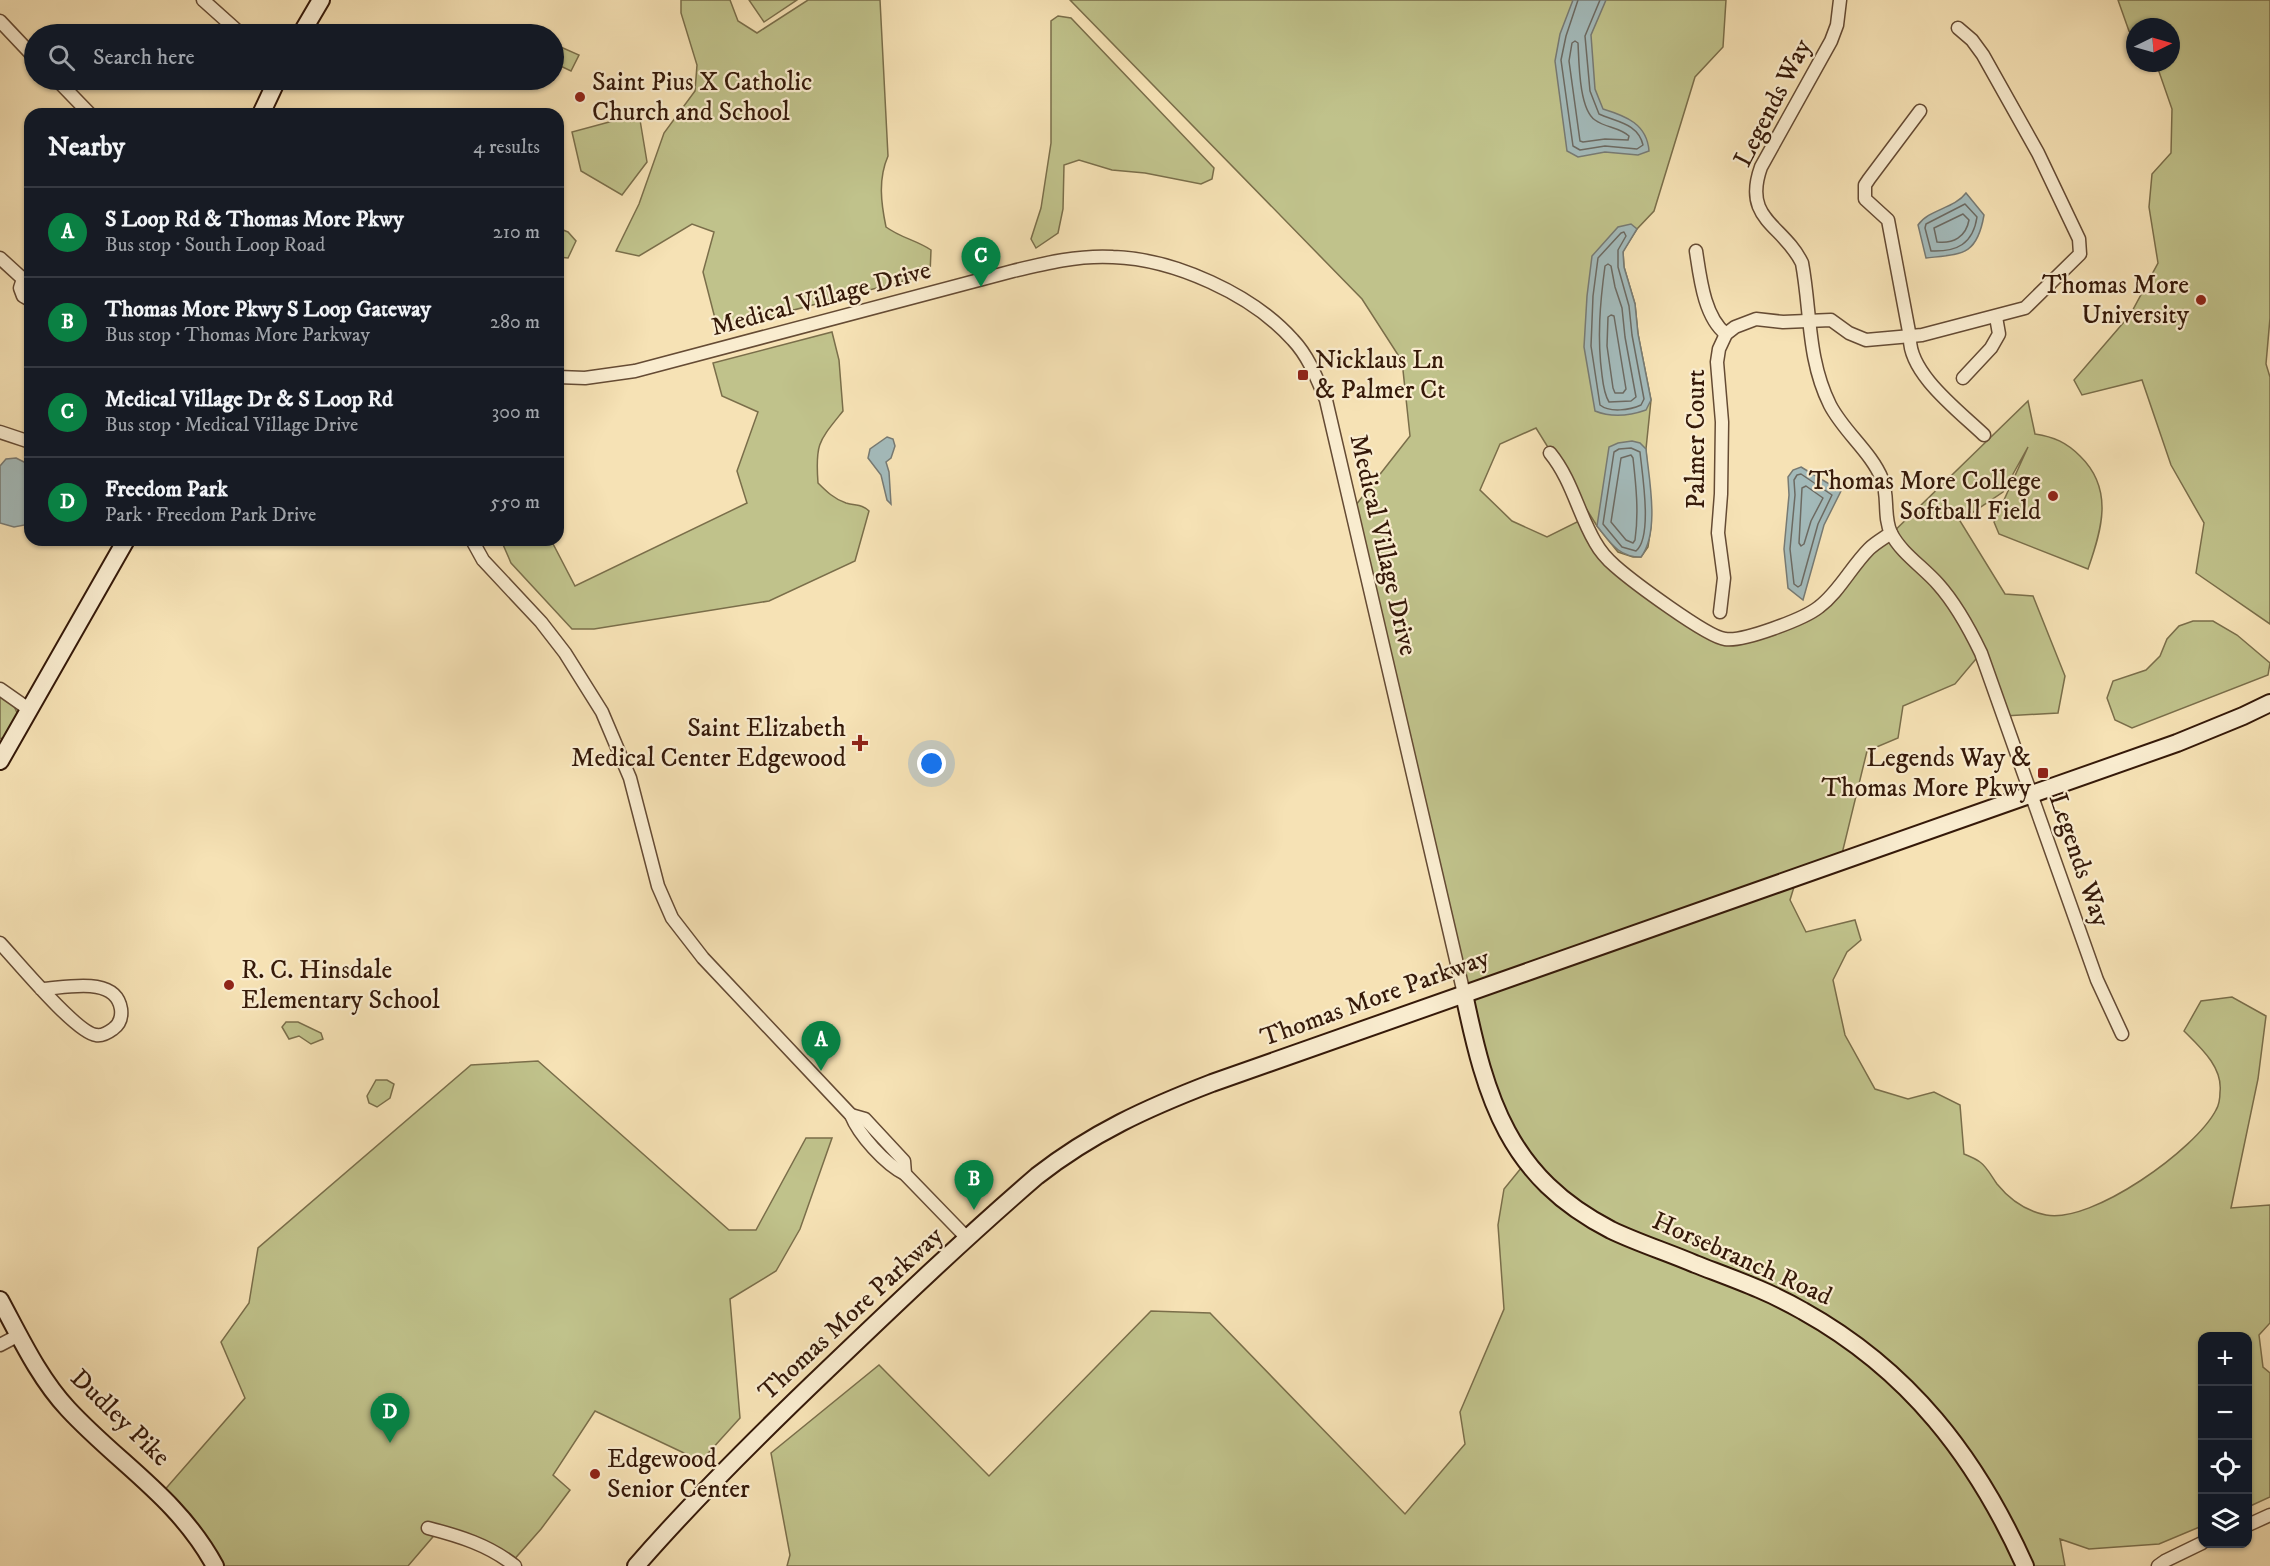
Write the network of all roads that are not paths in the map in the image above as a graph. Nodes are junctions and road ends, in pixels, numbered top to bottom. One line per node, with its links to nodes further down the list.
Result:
1 (203, 0): 5 (street)
2 (321, 0): 6 (street)
3 (1840, 0): 20 (street, Legends Way)
4 (0, 21): 8 (street)
5 (230, 24)
6 (308, 24)
7 (1958, 28): 19 (street, Palmer Court)
8 (24, 46)
9 (67, 90): 11 (street)
10 (272, 90): 12 (street)
11 (84, 108)
12 (264, 108)
13 (1920, 111): 22 (street)
14 (1696, 251): 21 (street)
15 (0, 258): 16 (street)
16 (24, 276)
17 (24, 281): 18 (street)
18 (24, 295)
19 (1996, 317): 22 (street, Palmer Court); 24 (street)
20 (1808, 321): 21 (street, Palmer Court); 22 (street, Palmer Court); 29 (street, Legends Way)
21 (1726, 334): 32 (street, Palmer Court)
22 (1910, 337): 26 (street)
23 (564, 377): 40 (street, Medical Village Drive)
24 (1963, 378)
25 (0, 432): 27 (street)
26 (1984, 435)
27 (24, 440)
28 (1550, 453): 29 (street)
29 (1891, 533): 37 (street, Legends Way)
30 (123, 546): 35 (street)
31 (475, 546): 42 (street)
32 (1720, 612)
33 (0, 689): 35 (street)
34 (2270, 703): 37 (street, Thomas More Parkway)
35 (30, 710): 36 (street)
36 (1, 757)
37 (2032, 794): 40 (street, Thomas More Parkway); 41 (street, Legends Way)
38 (0, 943): 39 (street)
39 (41, 989): 39 (street)
40 (1464, 994): 42 (street, Thomas More Parkway); 53 (street, Horsebranch Road)
41 (2122, 1034)
42 (968, 1239): 52 (street, Thomas More Parkway)
43 (0, 1300): 44 (street, Dudley Pike)
44 (19, 1335): 45 (street); 50 (street, Dudley Pike)
45 (0, 1345)
46 (2270, 1515): 47 (street)
47 (2252, 1523)
48 (428, 1528): 51 (street)
49 (2198, 1545): 54 (street)
50 (215, 1566)
51 (515, 1566)
52 (636, 1566)
53 (2025, 1566)
54 (2158, 1566)

